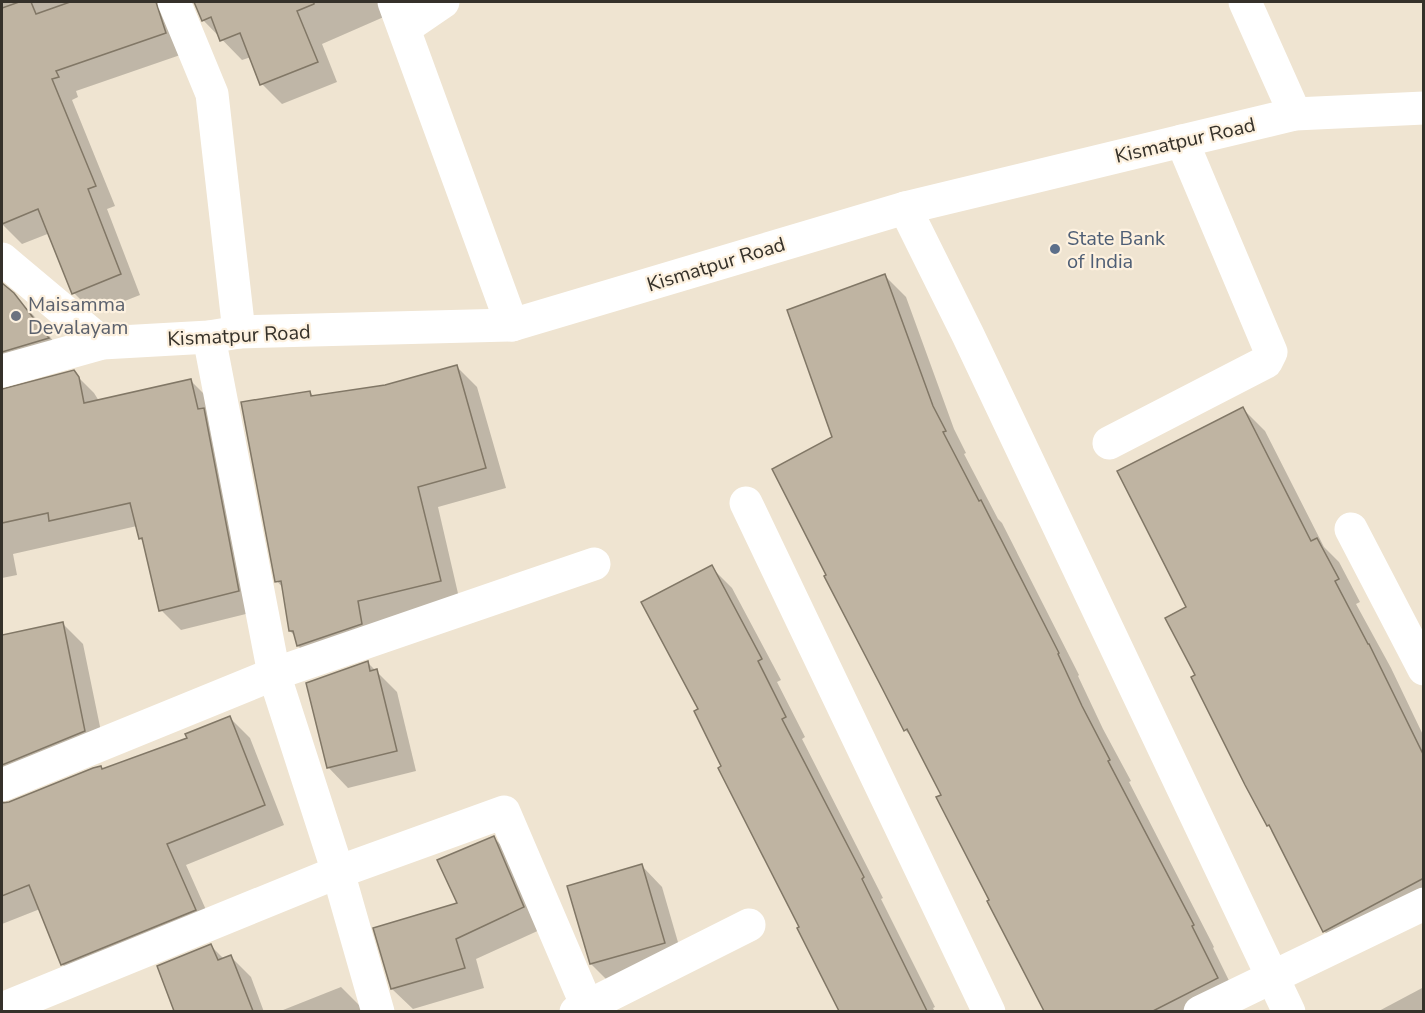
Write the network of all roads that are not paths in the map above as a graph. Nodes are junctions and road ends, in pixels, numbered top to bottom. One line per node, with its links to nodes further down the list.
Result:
1 (174, 2): 11 (street)
2 (443, 2): 4 (street)
3 (1245, 2): 6 (street)
4 (400, 15): 10 (street)
5 (1424, 108): 6 (street, Kismatpur Road)
6 (1295, 114): 7 (street, Kismatpur Road)
7 (1182, 141): 8 (street, Kismatpur Road); 14 (street)
8 (905, 208): 10 (street, Kismatpur Road); 24 (street)
9 (2, 259): 12 (street)
10 (512, 325): 11 (street, Kismatpur Road)
11 (224, 334): 12 (street, Kismatpur Road); 19 (street)
12 (102, 343): 13 (street, Kismatpur Road)
13 (2, 371)
14 (1109, 443)
15 (746, 502): 28 (street)
16 (1351, 529): 18 (street)
17 (594, 564): 19 (street)
18 (1424, 669)
19 (274, 674): 20 (street); 21 (street)
20 (2, 785)
21 (338, 872): 25 (street); 26 (street); 27 (street)
22 (1424, 904): 24 (street)
23 (749, 925): 26 (street)
24 (1272, 977): 29 (street); 30 (street)
25 (2, 1009)
26 (582, 1009)
27 (378, 1011)
28 (990, 1011)
29 (1200, 1011)
30 (1289, 1011)

